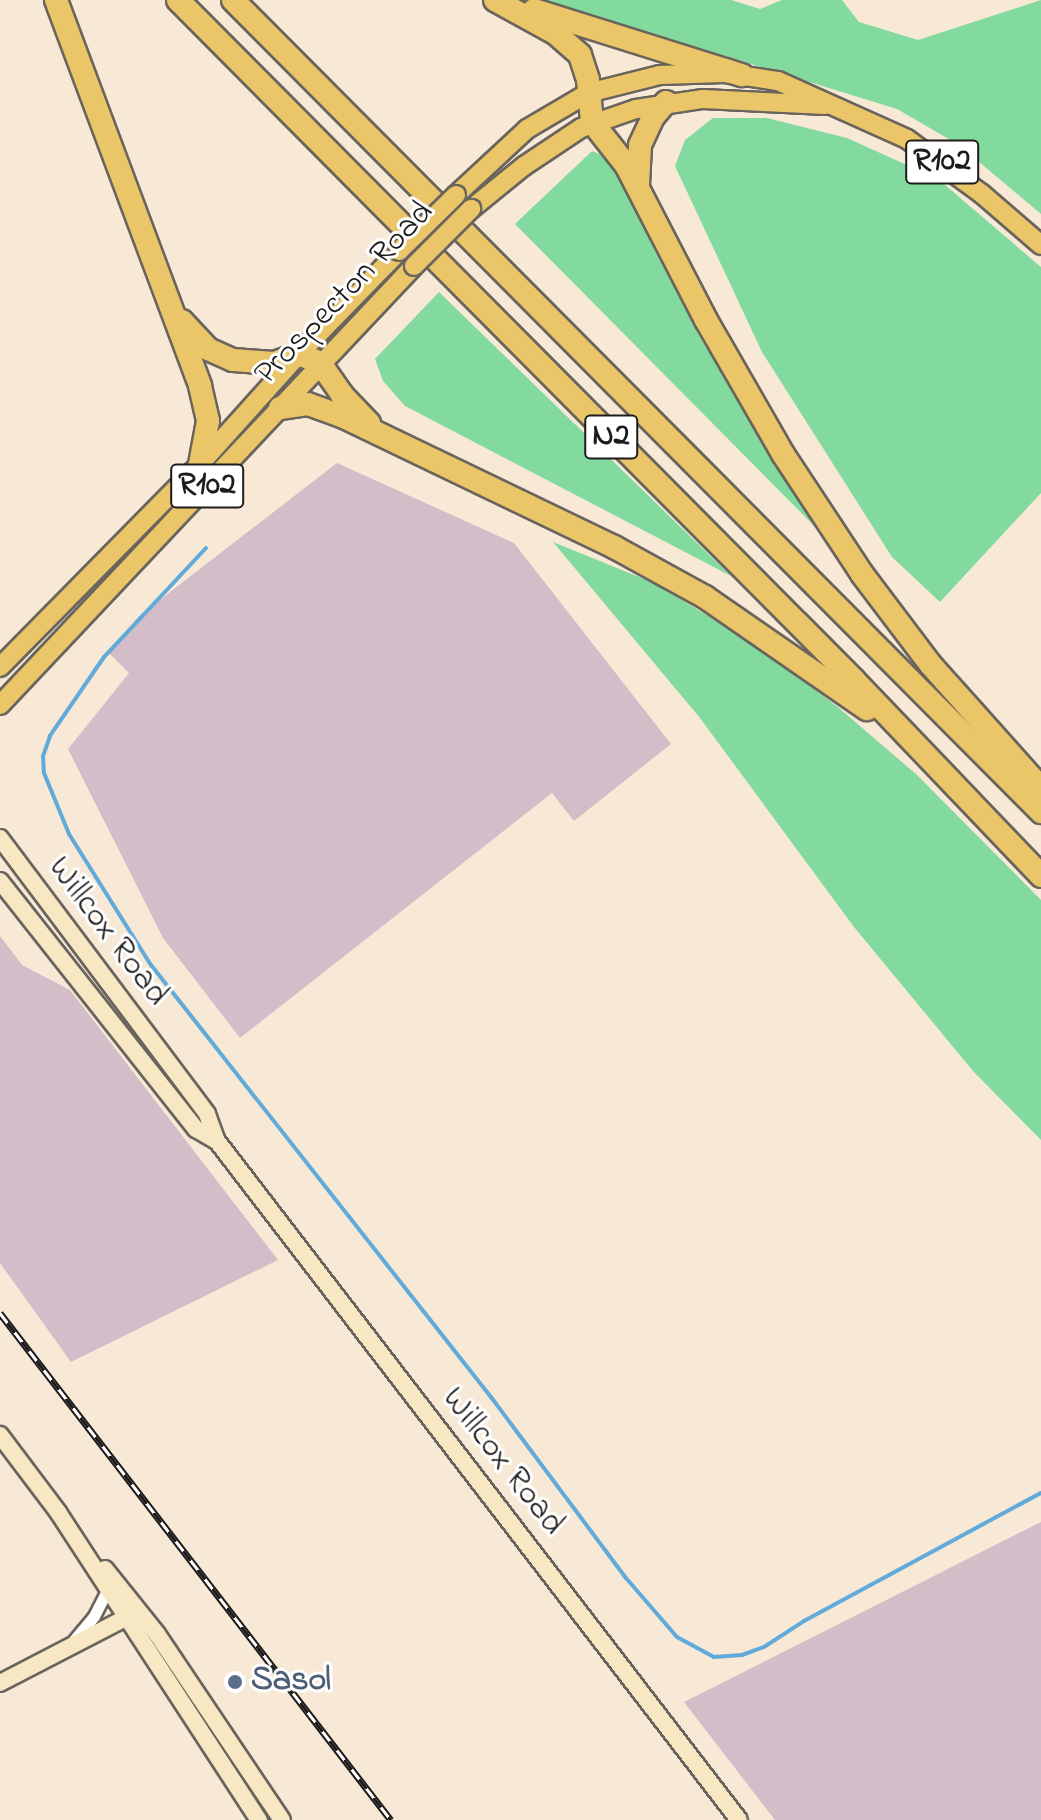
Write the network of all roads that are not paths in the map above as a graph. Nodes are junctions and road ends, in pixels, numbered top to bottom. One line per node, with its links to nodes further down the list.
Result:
1 (56, 0): 13 (highway)
2 (178, 0): 22 (highway, N2)
3 (233, 0): 24 (highway, N2)
4 (495, 0): 7 (highway)
5 (502, 0): 6 (highway)
6 (742, 75): 7 (main road, Prospecton Road / R102); 9 (main road, Prospecton Road / R102)
7 (588, 93): 10 (highway); 14 (main road, Prospecton Road / R102, bridge)
8 (666, 102): 9 (main road, Prospecton Road / R102); 10 (main road, Prospecton Road / R102); 11 (highway)
9 (828, 105): 12 (main road, Prospecton Road / R102)
10 (592, 122): 11 (highway); 14 (main road, Prospecton Road / R102, bridge)
11 (638, 186): 23 (highway)
12 (1041, 245)
13 (173, 307): 14 (highway); 17 (highway)
14 (309, 358): 15 (main road, Prospecton Road / R102); 16 (highway); 17 (main road, Prospecton Road / R102)
15 (280, 408): 16 (highway); 19 (main road, Prospecton Road / R102)
16 (380, 434): 22 (highway)
17 (200, 464): 18 (main road, Prospecton Road / R102)
18 (0, 667)
19 (22, 684): 20 (main road, Prospecton Road / R102); 21 (main road)
20 (0, 705)
21 (0, 719)
22 (916, 746): 26 (highway, N2)
23 (1041, 788)
24 (1041, 812)
25 (0, 838): 28 (main road, Willcox Road)
26 (1041, 876)
27 (0, 881): 28 (main road, Willcox Road)
28 (217, 1141): 37 (main road, Willcox Road)
29 (0, 1435): 30 (main road)
30 (58, 1512): 31 (main road); 32 (main road)
31 (108, 1588): 32 (main road); 33 (street)
32 (132, 1614): 33 (main road); 35 (main road); 36 (main road)
33 (62, 1651): 34 (main road)
34 (0, 1683)
35 (259, 1820)
36 (282, 1820)
37 (739, 1820)

